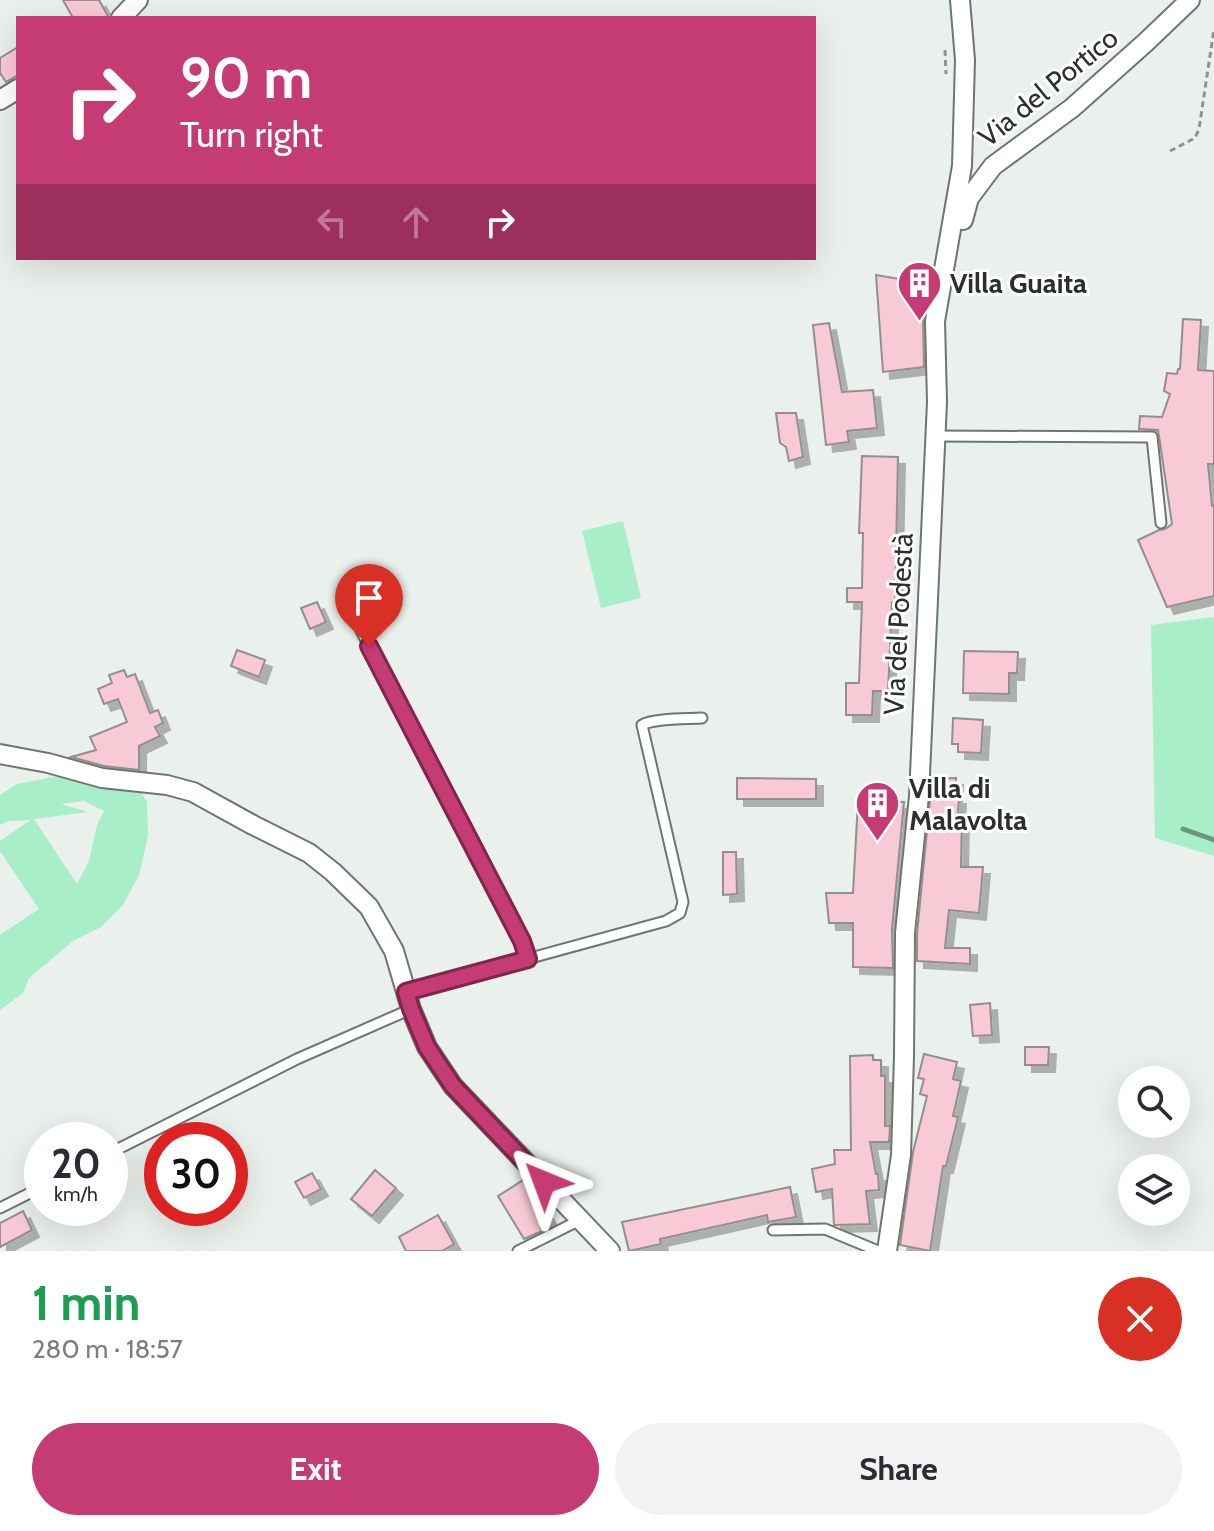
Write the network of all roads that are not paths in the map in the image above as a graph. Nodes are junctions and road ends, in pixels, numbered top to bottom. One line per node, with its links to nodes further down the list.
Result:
1 (138, 0): 4 (street)
2 (960, 0): 5 (street, Via del Podestà)
3 (1190, 0): 5 (street, Via del Portico)
4 (123, 16)
5 (942, 274): 6 (street, Via del Podestà)
6 (935, 436): 7 (lane); 21 (street, Via del Podestà)
7 (1161, 523)
8 (355, 619): 11 (lane)
9 (702, 718): 11 (lane)
10 (0, 754): 12 (street)
11 (528, 959): 12 (lane)
12 (408, 1001): 13 (lane); 16 (street)
13 (128, 1144)
14 (24, 1196): 15 (lane)
15 (0, 1208)
16 (580, 1220): 18 (lane); 19 (street)
17 (773, 1230): 20 (lane)
18 (518, 1251)
19 (610, 1251)
20 (878, 1251)
21 (887, 1251)

